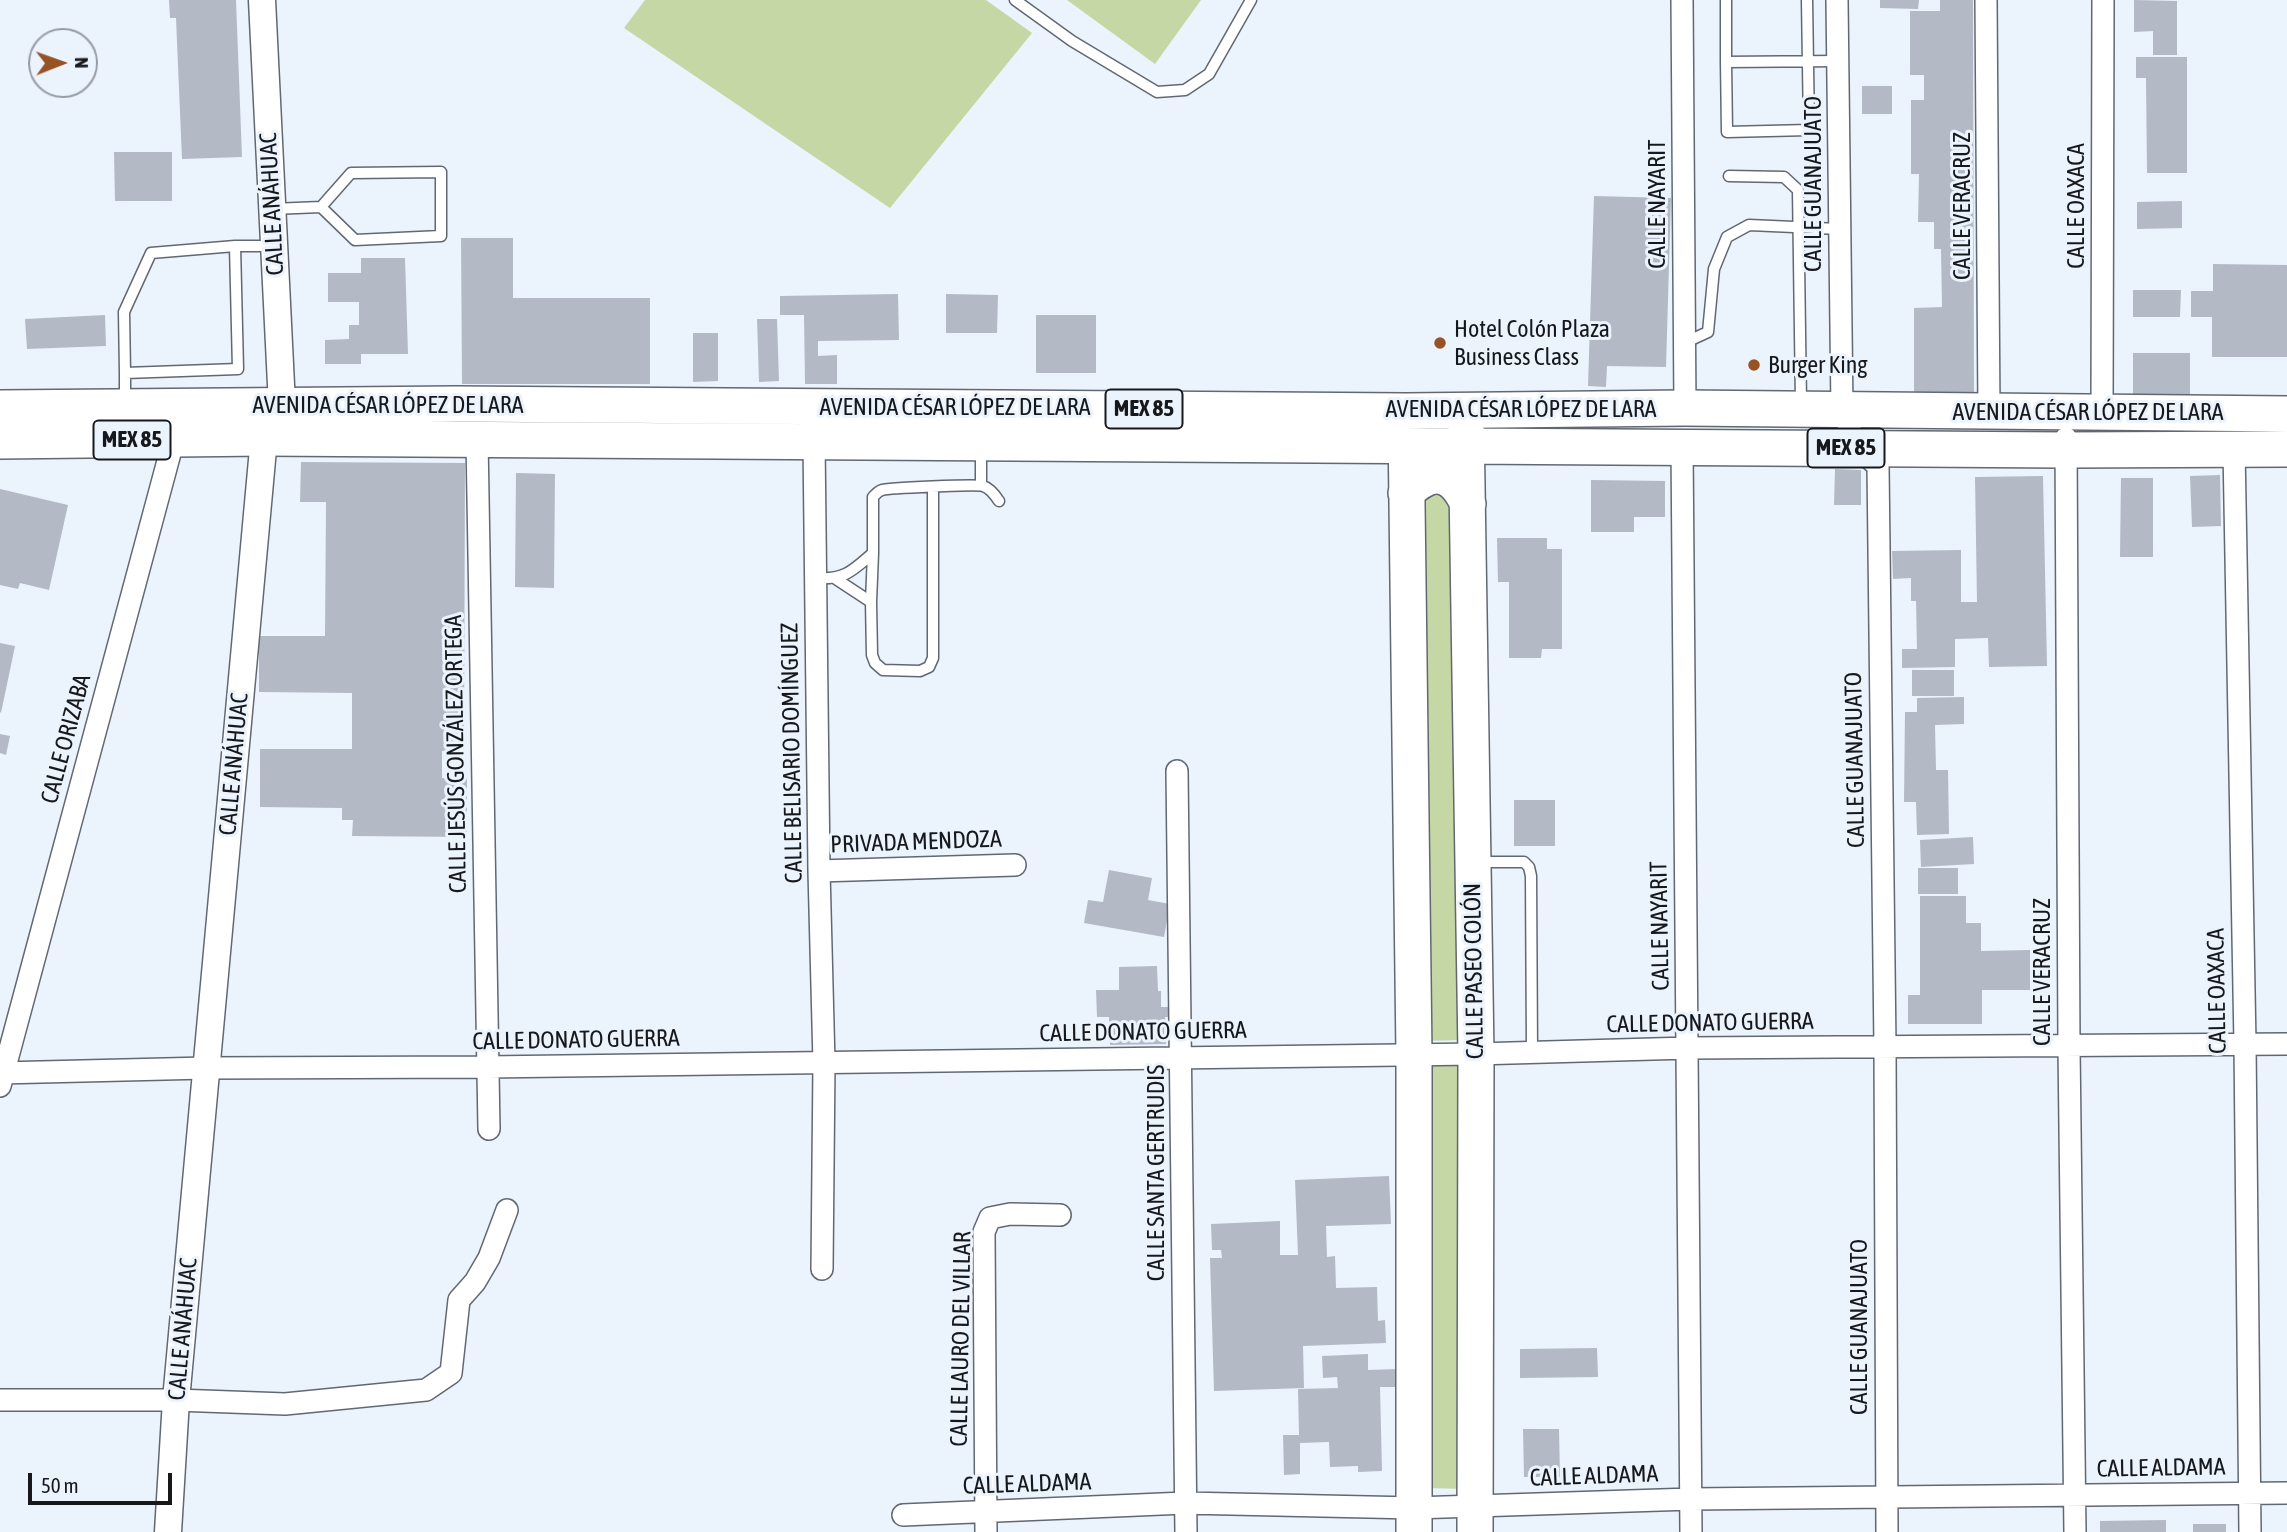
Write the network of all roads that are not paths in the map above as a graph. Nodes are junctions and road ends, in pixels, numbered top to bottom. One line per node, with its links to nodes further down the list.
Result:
1 (262, 0): 15 (street, CALLE ANÁHUAC)
2 (1015, 0): 3 (lane)
3 (1251, 0)
4 (1682, 0): 20 (street, CALLE NAYARIT)
5 (1726, 0): 12 (lane)
6 (1807, 0): 10 (lane)
7 (1837, 0): 11 (street, CALLE GUANAJUATO)
8 (1986, 0): 30 (street, CALLE VERACRUZ)
9 (2103, 0): 32 (street, CALLE OAXACA)
10 (1808, 61): 11 (lane); 12 (lane); 12 (lane)
11 (1838, 61): 17 (street, CALLE GUANAJUATO)
12 (1726, 62)
13 (1729, 176): 16 (lane)
14 (321, 207): 14 (lane); 15 (lane)
15 (272, 209): 19 (street, CALLE ANÁHUAC)
16 (1800, 228): 17 (lane); 20 (lane); 27 (lane)
17 (1839, 229): 28 (street, CALLE GUANAJUATO)
18 (235, 246): 19 (lane); 21 (lane); 21 (lane)
19 (274, 246): 23 (street, CALLE ANÁHUAC)
20 (1684, 344): 25 (street, CALLE NAYARIT)
21 (125, 390): 22 (main road, AVENIDA CÉSAR LÓPEZ DE LARA / MEX 85); 24 (main road, AVENIDA CÉSAR LÓPEZ DE LARA / MEX 85)
22 (183, 405): 23 (main road, AVENIDA CÉSAR LÓPEZ DE LARA / MEX 85); 35 (street, CALLE ORIZABA)
23 (282, 405): 29 (main road, AVENIDA CÉSAR LÓPEZ DE LARA / MEX 85); 34 (street, CALLE ANÁHUAC)
24 (0, 408)
25 (1685, 408): 26 (main road, AVENIDA CÉSAR LÓPEZ DE LARA / MEX 85); 27 (main road, AVENIDA CÉSAR LÓPEZ DE LARA / MEX 85)
26 (1466, 410): 29 (main road, AVENIDA CÉSAR LÓPEZ DE LARA / MEX 85); 41 (main road, CALLE PASEO COLÓN)
27 (1801, 410): 28 (main road, AVENIDA CÉSAR LÓPEZ DE LARA / MEX 85)
28 (1842, 410): 30 (main road, AVENIDA CÉSAR LÓPEZ DE LARA / MEX 85); 43 (street, CALLE GUANAJUATO)
29 (1406, 411): 40 (main road)
30 (1989, 412): 31 (main road, AVENIDA CÉSAR LÓPEZ DE LARA / MEX 85)
31 (2066, 412): 32 (main road, AVENIDA CÉSAR LÓPEZ DE LARA / MEX 85); 46 (street, CALLE VERACRUZ)
32 (2102, 412): 33 (main road, AVENIDA CÉSAR LÓPEZ DE LARA / MEX 85)
33 (2287, 414)
34 (264, 438): 35 (main road, AVENIDA CÉSAR LÓPEZ DE LARA / MEX 85); 36 (main road, AVENIDA CÉSAR LÓPEZ DE LARA / MEX 85); 70 (street, CALLE ANÁHUAC)
35 (174, 439): 37 (main road, AVENIDA CÉSAR LÓPEZ DE LARA / MEX 85); 71 (street, CALLE ORIZABA)
36 (477, 440): 38 (main road, AVENIDA CÉSAR LÓPEZ DE LARA / MEX 85); 69 (street, CALLE JESÚS GONZÁLEZ ORTEGA)
37 (0, 441)
38 (814, 442): 39 (main road, AVENIDA CÉSAR LÓPEZ DE LARA / MEX 85); 53 (street, CALLE BELISARIO DOMÍNGUEZ)
39 (981, 443): 40 (main road, AVENIDA CÉSAR LÓPEZ DE LARA / MEX 85); 47 (lane)
40 (1406, 446): 41 (main road, AVENIDA CÉSAR LÓPEZ DE LARA / MEX 85); 49 (main road)
41 (1467, 446): 42 (main road, AVENIDA CÉSAR LÓPEZ DE LARA / MEX 85); 51 (main road, CALLE PASEO COLÓN)
42 (1682, 446): 43 (main road, AVENIDA CÉSAR LÓPEZ DE LARA / MEX 85); 62 (street, CALLE NAYARIT)
43 (1858, 448): 46 (main road, AVENIDA CÉSAR LÓPEZ DE LARA / MEX 85); 63 (street, CALLE GUANAJUATO)
44 (2234, 449): 45 (main road, AVENIDA CÉSAR LÓPEZ DE LARA / MEX 85); 46 (main road, AVENIDA CÉSAR LÓPEZ DE LARA / MEX 85); 59 (street, CALLE OAXACA)
45 (2287, 449)
46 (2065, 450): 61 (street, CALLE VERACRUZ)
47 (981, 485): 48 (lane); 50 (lane)
48 (933, 488): 52 (lane); 54 (lane)
49 (1406, 493): 51 (main road); 66 (main road)
50 (999, 501)
51 (1468, 504): 56 (main road, CALLE PASEO COLÓN)
52 (873, 553): 53 (lane); 54 (lane)
53 (826, 578): 54 (lane); 58 (street, CALLE BELISARIO DOMÍNGUEZ)
54 (871, 602)
55 (1177, 771): 67 (street, CALLE SANTA GERTRUDIS)
56 (1472, 862): 64 (lane); 65 (main road, CALLE PASEO COLÓN)
57 (1014, 865): 58 (street, PRIVADA MENDOZA)
58 (819, 871): 68 (street, CALLE BELISARIO DOMÍNGUEZ)
59 (2245, 1044): 60 (street, CALLE DONATO GUERRA); 61 (street, CALLE DONATO GUERRA); 78 (street, CALLE OAXACA)
60 (2287, 1044)
61 (2068, 1046): 63 (street, CALLE DONATO GUERRA); 80 (street, CALLE VERACRUZ)
62 (1688, 1048): 63 (street, CALLE DONATO GUERRA); 64 (street, CALLE DONATO GUERRA); 82 (street, CALLE NAYARIT)
63 (1885, 1048): 81 (street, CALLE GUANAJUATO)
64 (1532, 1052): 65 (street, CALLE DONATO GUERRA)
65 (1476, 1054): 66 (street, CALLE DONATO GUERRA); 85 (main road, CALLE PASEO COLÓN)
66 (1414, 1055): 67 (street, CALLE DONATO GUERRA); 86 (main road)
67 (1182, 1057): 68 (street, CALLE DONATO GUERRA); 83 (street, CALLE SANTA GERTRUDIS)
68 (824, 1063): 69 (street, CALLE DONATO GUERRA); 75 (street, CALLE BELISARIO DOMÍNGUEZ)
69 (487, 1067): 70 (street, CALLE DONATO GUERRA); 72 (street, CALLE JESÚS GONZÁLEZ ORTEGA)
70 (206, 1068): 71 (street, CALLE DONATO GUERRA); 76 (street, CALLE ANÁHUAC)
71 (1, 1078)
72 (489, 1129)
73 (507, 1210): 76 (street)
74 (1060, 1215): 87 (street, CALLE LAURO DEL VILLAR)
75 (822, 1269)
76 (176, 1400): 77 (street); 88 (street, CALLE ANÁHUAC)
77 (0, 1401)
78 (2249, 1493): 79 (street, CALLE ALDAMA); 80 (street, CALLE ALDAMA); 93 (street, CALLE OAXACA)
79 (2287, 1493)
80 (2074, 1495): 81 (street, CALLE ALDAMA); 92 (street, CALLE VERACRUZ)
81 (1886, 1496): 82 (street, CALLE ALDAMA); 91 (street, CALLE GUANAJUATO)
82 (1691, 1499): 85 (street, CALLE ALDAMA); 90 (street, CALLE NAYARIT)
83 (1185, 1503): 86 (street, CALLE ALDAMA); 87 (street, CALLE ALDAMA); 89 (street, CALLE SANTA GERTRUDIS)
84 (903, 1515): 87 (street, CALLE ALDAMA)
85 (1475, 1519): 86 (street, CALLE ALDAMA)
86 (1414, 1520)
87 (986, 1522)
88 (168, 1532)
89 (1186, 1532)
90 (1691, 1532)
91 (1887, 1532)
92 (2075, 1532)
93 (2250, 1532)

